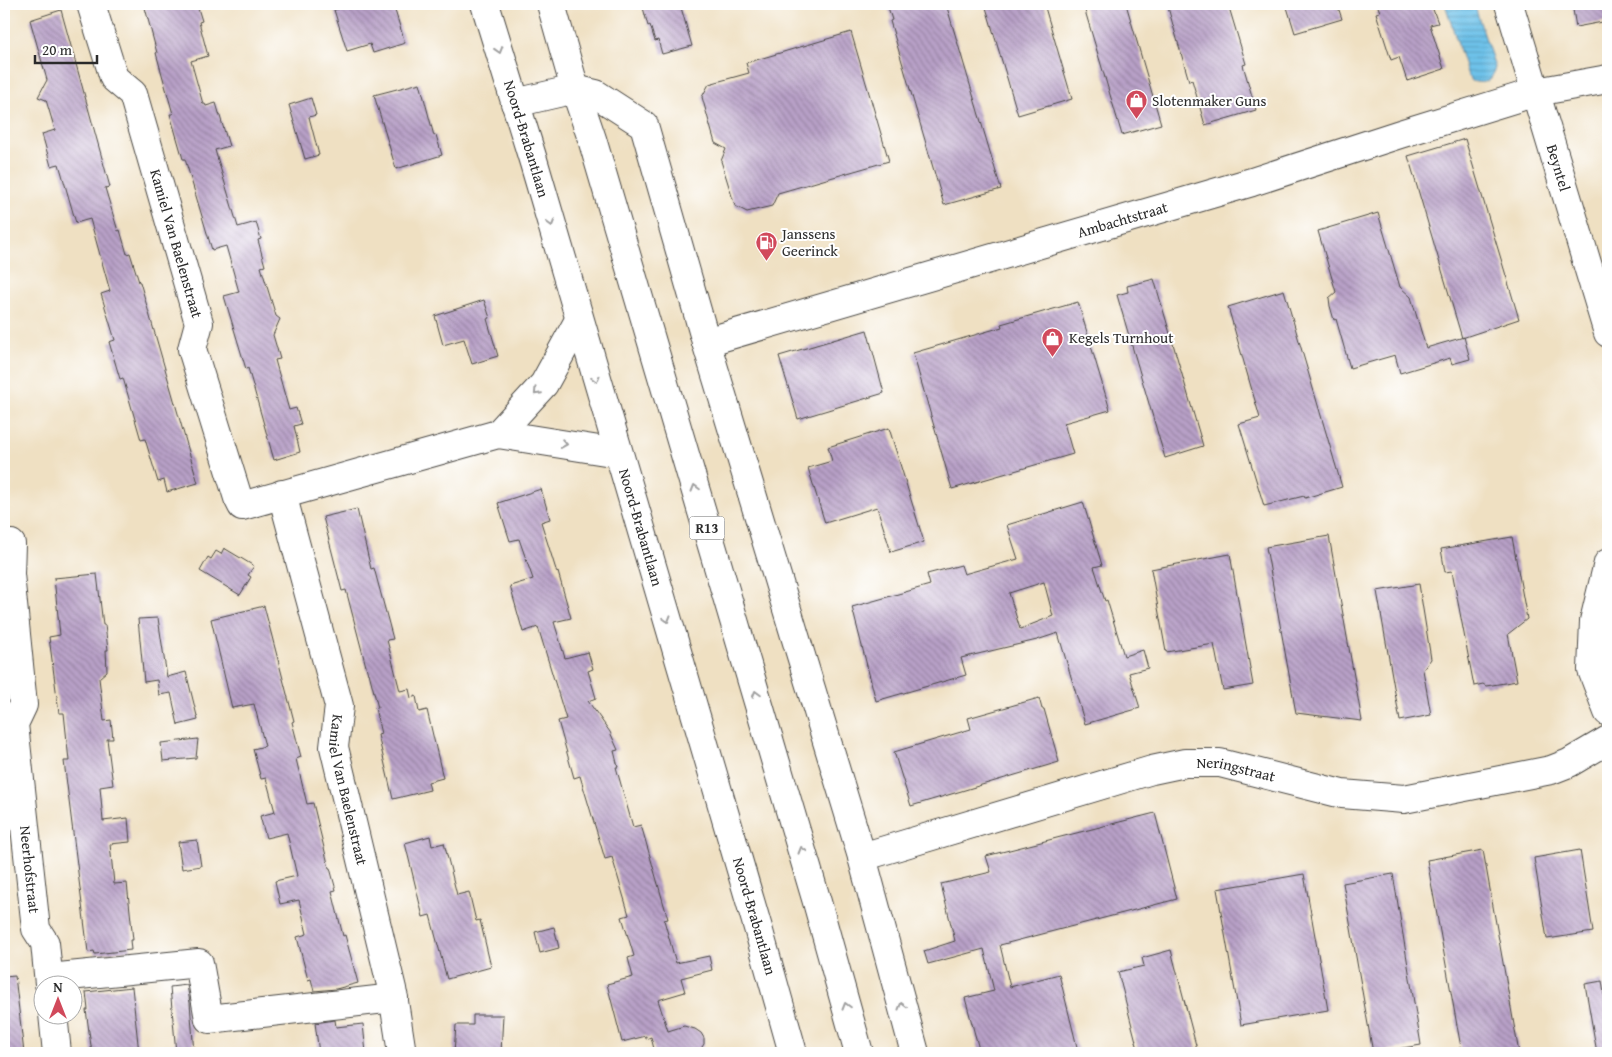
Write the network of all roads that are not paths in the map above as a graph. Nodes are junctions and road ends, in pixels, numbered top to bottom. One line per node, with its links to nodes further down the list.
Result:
1 (91, 4): 14 (street, Kamiel Van Baelenstraat)
2 (485, 4): 8 (street, Noord-Brabantlaan, one-way to 8)
3 (551, 4): 6 (street, R13)
4 (1509, 4): 7 (street, Beyntel)
5 (1608, 79): 7 (street, Ambachtstraat)
6 (576, 89): 8 (street); 11 (street); 27 (street, R13, one-way to 6)
7 (1536, 92): 10 (street, Beyntel); 11 (street, Ambachtstraat)
8 (515, 103): 9 (street, Noord-Brabantlaan, one-way to 9)
9 (579, 320): 12 (street, one-way to 12); 13 (street, Noord-Brabantlaan, one-way to 13)
10 (1608, 333)
11 (706, 342): 19 (street)
12 (498, 434): 13 (street, Kamiel Van Baelenstraat, one-way to 13); 14 (street, Kamiel Van Baelenstraat)
13 (618, 453): 26 (street, Noord-Brabantlaan, one-way to 26)
14 (282, 494): 22 (street, Kamiel Van Baelenstraat)
15 (11, 544): 20 (street, Neerhofstraat)
16 (1608, 563): 17 (street)
17 (1608, 712)
18 (1608, 740): 19 (street, Neringstraat)
19 (862, 857): 28 (street, one-way to 19)
20 (48, 974)
21 (82, 977): 22 (street)
22 (394, 998): 25 (street, Kamiel Van Baelenstraat)
23 (54, 1024): 24 (street)
24 (57, 1053)
25 (402, 1053)
26 (793, 1053)
27 (859, 1053)
28 (915, 1053)

